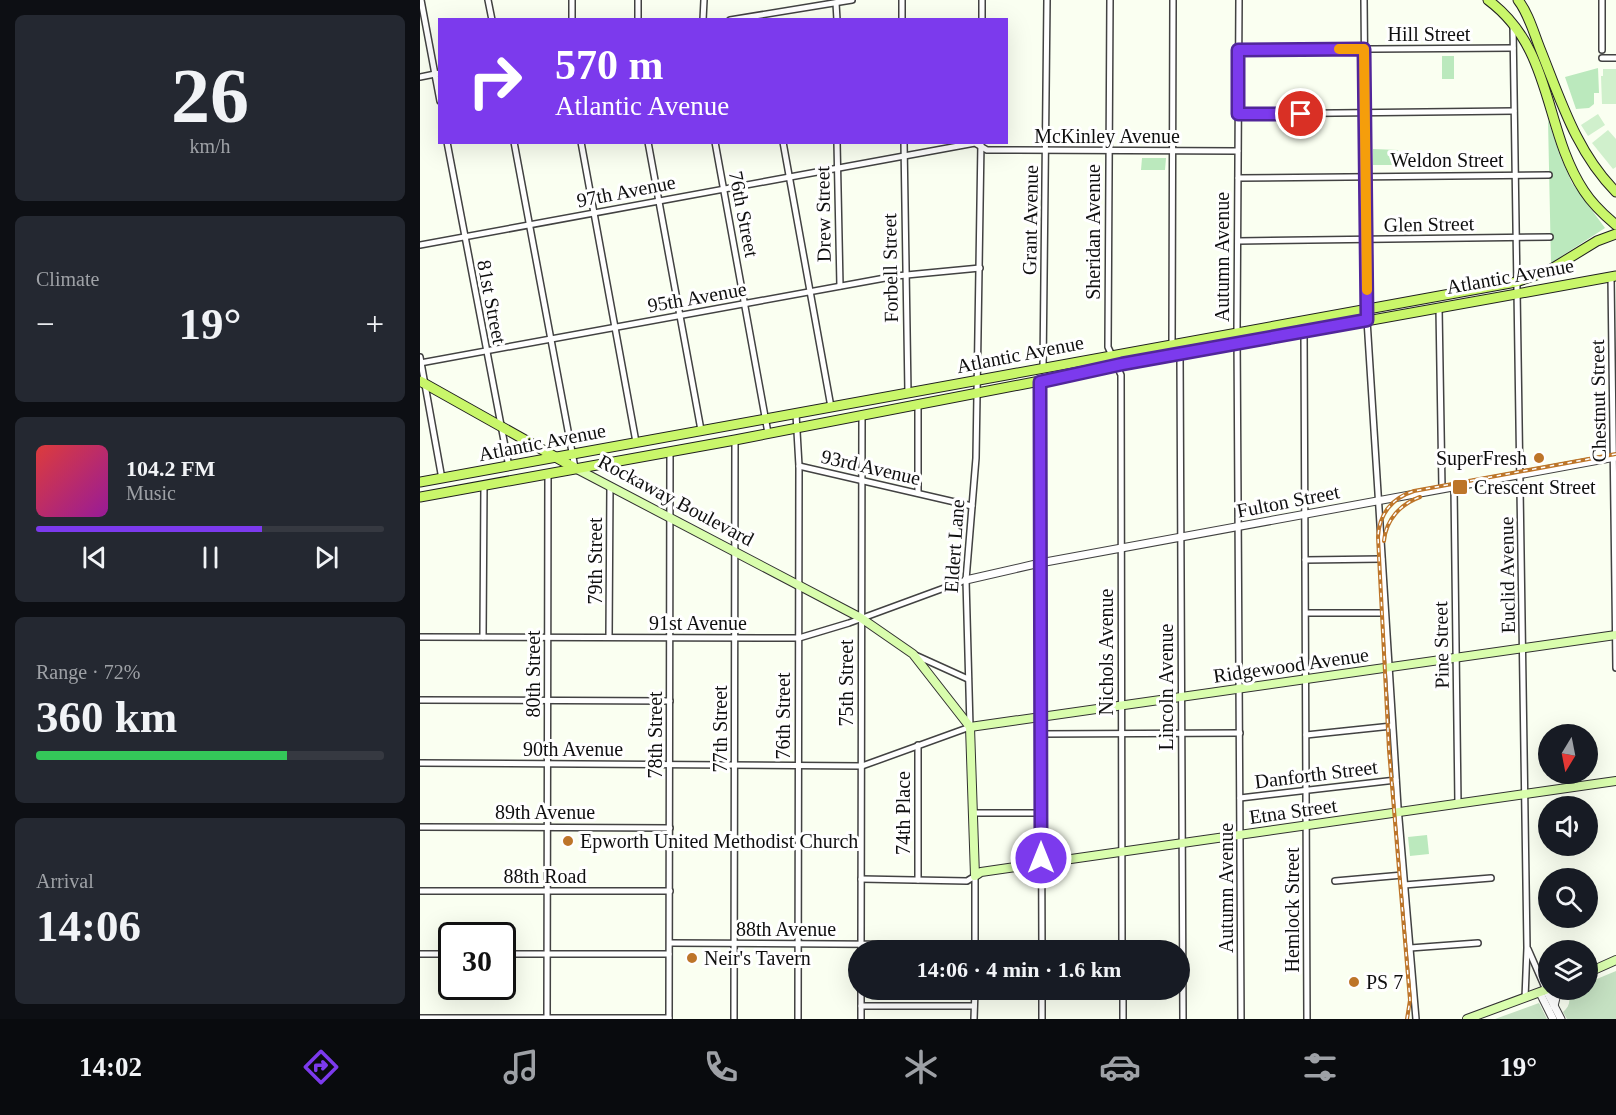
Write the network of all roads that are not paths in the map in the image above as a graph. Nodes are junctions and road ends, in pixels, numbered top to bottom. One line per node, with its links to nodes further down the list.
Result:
1 (421, 0): 18 (street)
2 (488, 0): 20 (street)
3 (572, 0): 21 (street)
4 (638, 0): 22 (street)
5 (704, 0): 23 (street)
6 (852, 0): 17 (street)
7 (902, 0): 25 (street)
8 (982, 0): 26 (street)
9 (1047, 0): 49 (street, Grant Avenue)
10 (1110, 0): 50 (street, Sheridan Avenue)
11 (1173, 0): 51 (street)
12 (1239, 0): 30 (street, Autumn Avenue)
13 (1364, 0): 29 (street)
14 (1488, 0): 27 (main road)
15 (1518, 0): 61 (main road)
16 (1602, 0): 31 (street)
17 (836, 3): 19 (street); 24 (street)
18 (421, 8): 34 (street)
19 (759, 17)
20 (492, 18)
21 (572, 18)
22 (638, 18)
23 (703, 18)
24 (837, 18)
25 (902, 18)
26 (982, 18)
27 (1513, 22): 28 (street, Euclid Avenue); 65 (main road)
28 (1513, 48): 29 (street, Hill Street); 36 (street, Euclid Avenue)
29 (1364, 49): 30 (street, Hill Street); 37 (street)
30 (1238, 50): 38 (street, Autumn Avenue)
31 (1602, 50)
32 (1602, 58): 33 (street)
33 (1616, 58)
34 (437, 74): 35 (street)
35 (420, 77)
36 (1514, 111): 37 (street); 55 (street, Euclid Avenue)
37 (1365, 112): 38 (street); 58 (street)
38 (1238, 114): 52 (street, Autumn Avenue)
39 (447, 144): 67 (street, 81st Street)
40 (514, 144): 64 (street)
41 (581, 144): 63 (street)
42 (648, 144): 62 (street)
43 (716, 144): 60 (street, 76th Street)
44 (783, 144): 57 (street)
45 (837, 144): 54 (street, Drew Street)
46 (904, 144): 53 (street, Forbell Street)
47 (969, 144): 53 (street, McKinley Avenue)
48 (981, 145): 49 (street, McKinley Avenue); 73 (street, Eldert Lane)
49 (1046, 150): 50 (street, McKinley Avenue); 97 (street, Grant Avenue)
50 (1109, 151): 51 (street, McKinley Avenue); 93 (street, Sheridan Avenue)
51 (1173, 151): 52 (street, McKinley Avenue); 91 (street)
52 (1238, 151): 59 (street, Autumn Avenue)
53 (904, 155): 54 (street, McKinley Avenue); 74 (street, Forbell Street)
54 (838, 167): 57 (street, 97th Avenue); 77 (street, Drew Street)
55 (1514, 174): 56 (street, Weldon Street); 58 (street, Weldon Street); 69 (street, Euclid Avenue)
56 (1549, 175)
57 (789, 176): 60 (street, 97th Avenue); 78 (street)
58 (1366, 176): 59 (street, Weldon Street); 70 (street)
59 (1238, 178): 71 (street, Autumn Avenue)
60 (724, 188): 62 (street, 97th Avenue); 80 (street, 76th Street)
61 (1616, 192)
62 (659, 200): 63 (street, 97th Avenue); 83 (street)
63 (594, 213): 64 (street, 97th Avenue); 85 (street)
64 (530, 225): 67 (street, 97th Avenue); 89 (street)
65 (1616, 225)
66 (1616, 234): 76 (main road, Atlantic Avenue)
67 (465, 237): 72 (street, 97th Avenue); 92 (street, 81st Street)
68 (1550, 237): 69 (street, Glen Street)
69 (1515, 238): 70 (street, Glen Street); 76 (street, Euclid Avenue)
70 (1366, 240): 71 (street, Glen Street); 82 (street)
71 (1238, 241): 86 (street, Autumn Avenue)
72 (420, 245)
73 (980, 268): 74 (street, 95th Avenue); 98 (street, Eldert Lane)
74 (905, 274): 77 (street, 95th Avenue); 101 (street, Forbell Street)
75 (1613, 276): 79 (main road, Atlantic Avenue); 88 (street, Chestnut Street)
76 (1516, 282): 79 (street, Euclid Avenue); 82 (main road, Atlantic Avenue)
77 (840, 286): 78 (street, 95th Avenue)
78 (810, 291): 80 (street, 95th Avenue); 104 (street)
79 (1518, 293): 81 (main road, Atlantic Avenue); 122 (street, Euclid Avenue)
80 (745, 303): 83 (street, 95th Avenue); 107 (street, 76th Street)
81 (1439, 307): 84 (main road, Atlantic Avenue); 129 (street)
82 (1367, 309): 84 (street); 86 (main road, Atlantic Avenue)
83 (680, 315): 85 (street, 95th Avenue); 110 (street)
84 (1367, 320): 87 (main road, Atlantic Avenue); 132 (street)
85 (616, 327): 89 (street, 95th Avenue); 113 (street)
86 (1237, 332): 90 (street, Autumn Avenue); 91 (main road, Atlantic Avenue)
87 (1304, 332): 90 (main road, Atlantic Avenue); 134 (street, Hemlock Street)
88 (1614, 338): 116 (street, Chestnut Street)
89 (551, 339): 92 (street, 95th Avenue); 115 (street)
90 (1238, 344): 94 (main road, Atlantic Avenue); 136 (street, Autumn Avenue)
91 (1172, 345): 93 (main road, Atlantic Avenue)
92 (486, 351): 95 (street, 95th Avenue); 108 (street, 81st Street)
93 (1111, 355): 96 (street, Nichols Avenue); 97 (main road, Atlantic Avenue)
94 (1180, 355): 96 (main road, Atlantic Avenue); 137 (street, Lincoln Avenue)
95 (420, 361): 100 (street)
96 (1116, 366): 99 (main road, Atlantic Avenue); 138 (street, Nichols Avenue)
97 (1043, 369): 98 (main road, Atlantic Avenue)
98 (978, 380): 101 (main road, Atlantic Avenue); 102 (street, Eldert Lane)
99 (1040, 382): 102 (main road, Atlantic Avenue); 142 (street)
100 (423, 383): 108 (main road, Rockaway Boulevard); 123 (street)
101 (908, 393): 104 (main road, Atlantic Avenue)
102 (978, 393): 103 (main road, Atlantic Avenue); 133 (street, Eldert Lane)
103 (918, 405): 106 (main road, Atlantic Avenue); 130 (street)
104 (831, 407): 105 (main road, Atlantic Avenue)
105 (796, 414): 107 (main road, Atlantic Avenue); 109 (street, 76th Street)
106 (862, 416): 109 (main road, Atlantic Avenue); 124 (street, 75th Street)
107 (766, 419): 110 (main road, Atlantic Avenue); 111 (street, 76th Street)
108 (501, 425): 117 (main road, Rockaway Boulevard); 119 (street, 81st Street)
109 (798, 427): 111 (main road, Atlantic Avenue); 118 (street, 76th Street)
110 (701, 430): 113 (main road, Atlantic Avenue)
111 (768, 433): 112 (main road, Atlantic Avenue)
112 (735, 440): 114 (main road, Atlantic Avenue); 139 (street, 77th Street)
113 (636, 442): 115 (main road, Atlantic Avenue)
114 (670, 451): 120 (main road, Atlantic Avenue); 135 (street, 78th Street)
115 (573, 455): 117 (main road, Atlantic Avenue); 120 (street)
116 (1615, 457): 122 (street, Fulton Street); 148 (street, Chestnut Street)
117 (558, 458): 119 (main road, Atlantic Avenue); 120 (main road, Rockaway Boulevard)
118 (799, 466): 124 (street, 93rd Avenue); 144 (street, 76th Street)
119 (509, 467): 123 (main road, Atlantic Avenue)
120 (575, 468): 121 (main road, Atlantic Avenue); 127 (main road, Rockaway Boulevard)
121 (548, 473): 126 (main road, Atlantic Avenue); 151 (street, 80th Street)
122 (1521, 474): 128 (street, Fulton Street); 156 (street, Euclid Avenue)
123 (442, 478): 125 (main road, Atlantic Avenue)
124 (863, 481): 130 (street, 93rd Avenue); 147 (street, 75th Street)
125 (420, 482)
126 (484, 485): 131 (main road, Atlantic Avenue); 150 (street)
127 (610, 485): 135 (main road, Rockaway Boulevard); 152 (street, 79th Street)
128 (1454, 487): 129 (street, Fulton Street); 158 (street, Pine Street)
129 (1442, 489): 132 (street, Fulton Street)
130 (918, 493): 133 (street, 93rd Avenue)
131 (420, 496)
132 (1379, 500): 134 (street, Fulton Street); 140 (street)
133 (972, 506): 143 (street, Eldert Lane)
134 (1305, 514): 136 (street, Fulton Street); 141 (street, Hemlock Street)
135 (671, 518): 139 (main road, Rockaway Boulevard); 153 (street, 78th Street)
136 (1239, 526): 137 (street, Fulton Street); 163 (street, Autumn Avenue)
137 (1181, 537): 138 (street, Fulton Street); 164 (street, Lincoln Avenue)
138 (1121, 548): 142 (street, Fulton Street); 168 (street, Nichols Avenue)
139 (735, 552): 144 (main road, Rockaway Boulevard); 154 (street, 77th Street)
140 (1382, 559): 141 (street); 146 (street)
141 (1305, 560): 145 (street, Hemlock Street)
142 (1040, 563): 143 (street, Fulton Street); 169 (street)
143 (966, 580): 147 (street, 91st Avenue); 161 (street, Eldert Lane)
144 (799, 586): 147 (main road, Rockaway Boulevard); 155 (street, 76th Street)
145 (1306, 613): 146 (street); 162 (street, Hemlock Street)
146 (1385, 613): 159 (street)
147 (861, 618): 155 (street, 91st Avenue); 157 (main road, Rockaway Boulevard); 183 (street, 75th Street)
148 (1616, 635): 156 (main road, Ridgewood Avenue); 160 (street, Chestnut Street)
149 (420, 637): 150 (street, 91st Avenue)
150 (483, 637): 151 (street, 91st Avenue)
151 (548, 637): 152 (street, 91st Avenue); 166 (street, 80th Street)
152 (609, 638): 153 (street, 91st Avenue)
153 (670, 638): 154 (street, 91st Avenue); 167 (street, 78th Street)
154 (735, 638): 155 (street, 91st Avenue); 181 (street, 77th Street)
155 (799, 638): 182 (street, 76th Street)
156 (1523, 648): 158 (main road, Ridgewood Avenue); 187 (street, Euclid Avenue)
157 (913, 654): 161 (street, Rockaway Boulevard); 171 (main road, Rockaway Boulevard)
158 (1456, 658): 159 (main road, Ridgewood Avenue); 189 (street, Pine Street)
159 (1389, 667): 162 (main road, Ridgewood Avenue); 170 (street)
160 (1616, 668)
161 (968, 680): 171 (street, Eldert Lane)
162 (1306, 680): 163 (main road, Ridgewood Avenue); 176 (street, Hemlock Street)
163 (1240, 689): 164 (main road, Ridgewood Avenue); 173 (street, Autumn Avenue)
164 (1182, 697): 168 (main road, Ridgewood Avenue); 172 (street, Lincoln Avenue)
165 (420, 699): 166 (street)
166 (548, 700): 167 (street); 179 (street, 80th Street)
167 (670, 701): 180 (street, 78th Street)
168 (1121, 706): 169 (main road, Ridgewood Avenue); 175 (street, Nichols Avenue)
169 (1041, 717): 171 (main road, Ridgewood Avenue); 174 (street)
170 (1392, 726): 176 (street); 184 (street)
171 (970, 727): 177 (street, 90th Avenue); 191 (main road, Eldert Lane)
172 (1182, 733): 173 (street); 175 (street); 198 (street, Lincoln Avenue)
173 (1240, 733): 188 (street, Autumn Avenue)
174 (1041, 734): 175 (street); 192 (street)
175 (1122, 734): 199 (street, Nichols Avenue)
176 (1306, 735): 186 (street, Hemlock Street)
177 (918, 745): 183 (street, 90th Avenue); 205 (street, 74th Place)
178 (420, 764): 179 (street, 90th Avenue)
179 (548, 764): 180 (street, 90th Avenue); 195 (street, 80th Street)
180 (670, 764): 181 (street, 90th Avenue); 196 (street, 78th Street)
181 (735, 765): 182 (street, 90th Avenue); 217 (street, 77th Street)
182 (798, 765): 183 (street, 90th Avenue); 218 (street, 76th Street)
183 (862, 766): 204 (street, 75th Street)
184 (1396, 780): 186 (street, Danforth Street); 190 (street)
185 (1616, 781): 187 (main road, Etna Street)
186 (1306, 790): 188 (street, Danforth Street); 193 (street, Hemlock Street)
187 (1525, 794): 189 (main road, Etna Street); 221 (street, Euclid Avenue)
188 (1240, 798): 197 (street, Autumn Avenue)
189 (1458, 804): 190 (main road, Etna Street)
190 (1398, 812): 193 (main road, Etna Street); 201 (street)
191 (973, 813): 192 (street); 202 (main road, Eldert Lane)
192 (1041, 813): 200 (street)
193 (1306, 825): 197 (main road, Etna Street); 253 (street, Hemlock Street)
194 (420, 827): 195 (street, 89th Avenue)
195 (548, 827): 196 (street, 89th Avenue); 209 (street, 80th Street)
196 (670, 828): 210 (street, 78th Street)
197 (1240, 835): 198 (main road, Etna Street); 252 (street, Autumn Avenue)
198 (1182, 843): 199 (main road, Etna Street); 251 (street, Lincoln Avenue)
199 (1122, 852): 200 (main road, Etna Street); 214 (street, Nichols Avenue)
200 (1041, 863): 202 (main road, Etna Street); 213 (street)
201 (1403, 875): 206 (street); 207 (street)
202 (975, 876): 205 (street); 212 (street, Eldert Lane)
203 (1491, 878): 207 (street)
204 (861, 879): 205 (street); 211 (street, 75th Street)
205 (918, 880)
206 (1335, 881)
207 (1404, 885): 220 (street)
208 (420, 891): 209 (street, 88th Road)
209 (548, 891): 210 (street, 88th Road); 225 (street, 80th Street)
210 (670, 891): 215 (street, 78th Street)
211 (861, 940)
212 (975, 940)
213 (1042, 940)
214 (1122, 940)
215 (670, 943): 217 (street, 88th Avenue); 226 (street, 78th Street)
216 (1478, 943): 220 (street)
217 (734, 944): 218 (street, 88th Avenue); 245 (street, 77th Street)
218 (798, 944): 219 (street, 88th Avenue); 246 (street, 76th Street)
219 (848, 947)
220 (1410, 948): 254 (street)
221 (1527, 948): 229 (street, Euclid Avenue); 231 (street, Euclid Avenue)
222 (420, 954): 223 (street)
223 (438, 954)
224 (516, 954): 225 (street)
225 (547, 954): 226 (street); 243 (street, 80th Street)
226 (669, 954): 244 (street, 78th Street)
227 (1616, 960): 228 (main road)
228 (1598, 968)
229 (1538, 974)
230 (1538, 993): 231 (main road)
231 (1525, 998): 255 (main road)
232 (861, 1000): 239 (street)
233 (974, 1000): 240 (street)
234 (1042, 1000): 249 (street)
235 (1123, 1000): 250 (street)
236 (1548, 1000): 256 (street)
237 (1550, 1000): 241 (street)
238 (1556, 1000): 241 (street)
239 (861, 1006): 240 (street); 247 (street)
240 (974, 1006): 248 (street)
241 (1554, 1006): 257 (street)
242 (420, 1018): 243 (street)
243 (547, 1018): 244 (street)
244 (669, 1018)
245 (734, 1019)
246 (798, 1019)
247 (861, 1019)
248 (974, 1019)
249 (1042, 1019)
250 (1123, 1019)
251 (1183, 1019)
252 (1241, 1019)
253 (1307, 1019)
254 (1416, 1019)
255 (1467, 1019)
256 (1553, 1019)
257 (1561, 1019)

